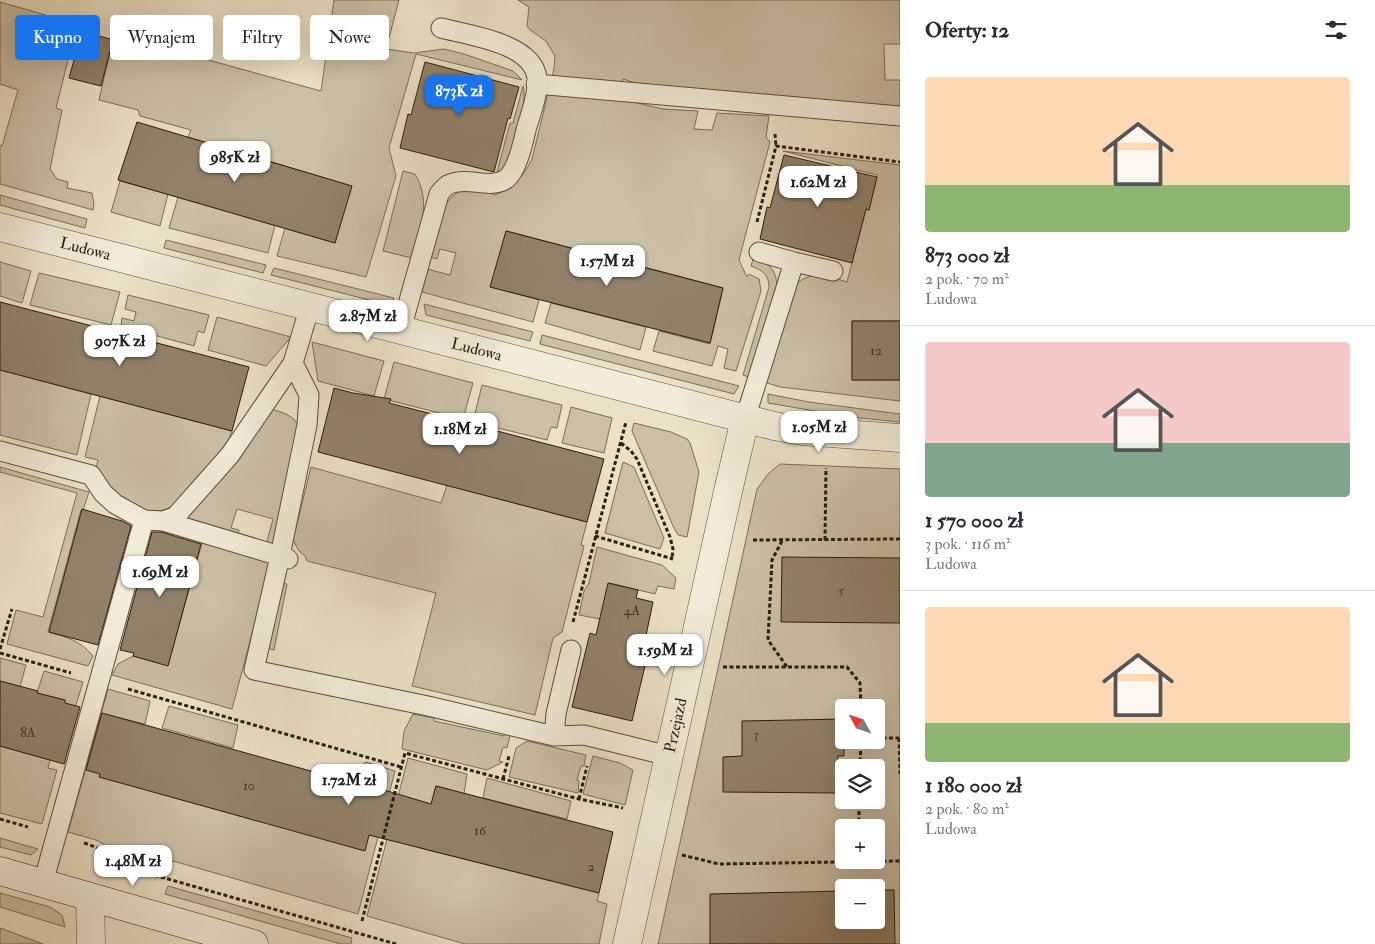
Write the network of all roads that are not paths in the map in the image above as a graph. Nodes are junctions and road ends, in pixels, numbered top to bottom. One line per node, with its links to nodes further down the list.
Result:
1 (441, 28): 2 (lane)
2 (536, 84): 3 (lane); 9 (lane)
3 (900, 116)
4 (0, 227): 8 (street, Ludowa)
5 (759, 252): 6 (lane)
6 (794, 262): 7 (lane); 11 (lane)
7 (833, 271)
8 (310, 306): 9 (street, Ludowa); 10 (lane)
9 (401, 329): 11 (street, Ludowa)
10 (293, 363): 15 (lane); 16 (lane)
11 (745, 419): 12 (street, Ludowa); 19 (street, Przejazd)
12 (900, 438)
13 (0, 451): 14 (lane)
14 (144, 520): 15 (lane); 21 (lane)
15 (163, 521): 16 (lane)
16 (284, 558): 18 (lane)
17 (571, 650): 18 (lane)
18 (554, 736): 19 (lane)
19 (669, 756): 25 (street, Przejazd)
20 (0, 871): 21 (street)
21 (43, 883): 22 (street)
22 (90, 897): 23 (street); 24 (street)
23 (91, 944)
24 (254, 944)
25 (627, 944)

